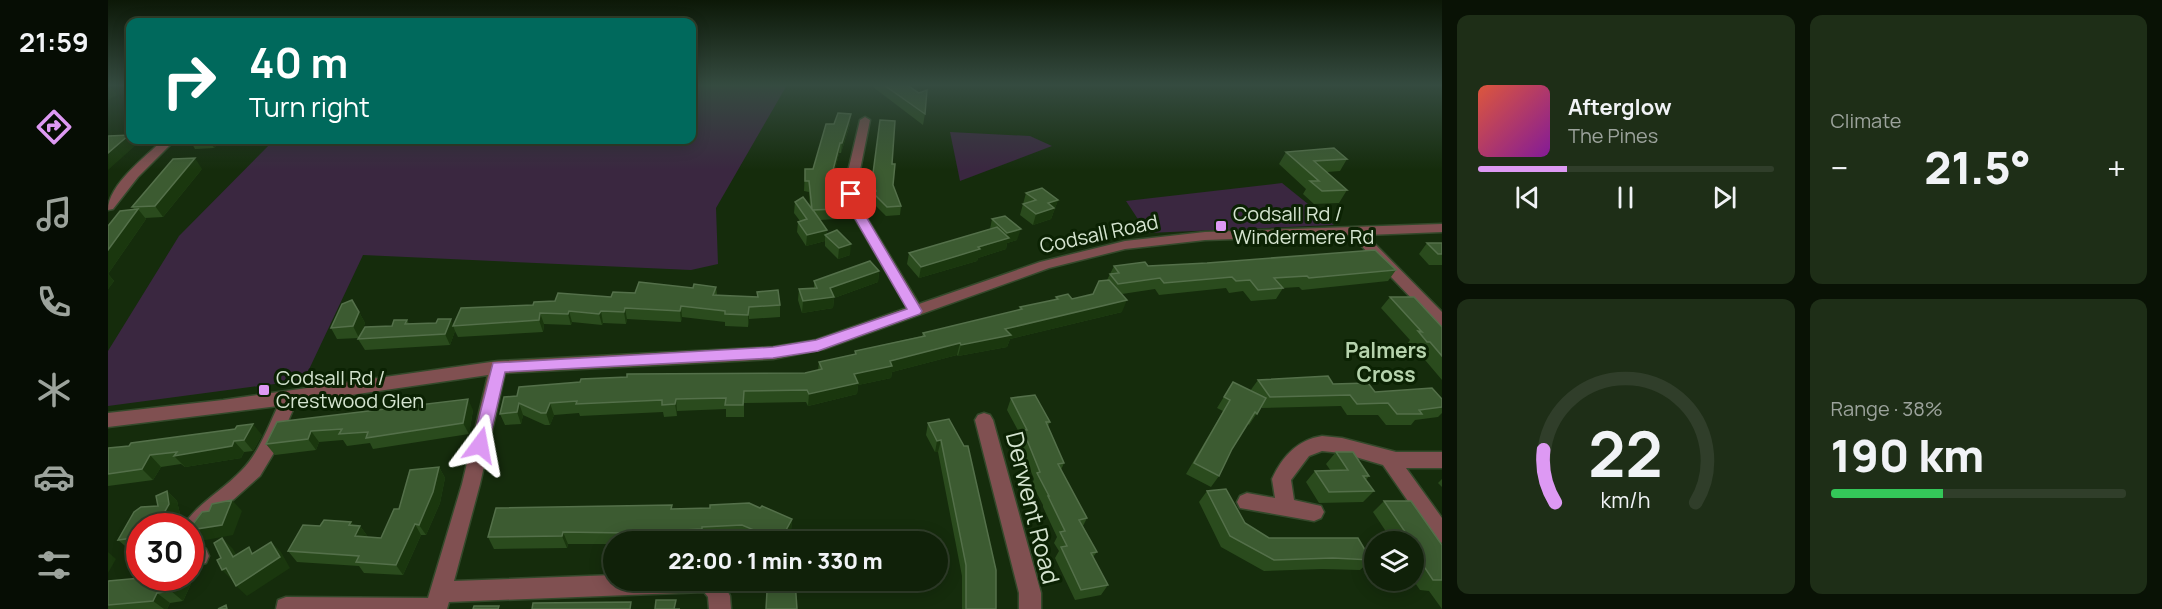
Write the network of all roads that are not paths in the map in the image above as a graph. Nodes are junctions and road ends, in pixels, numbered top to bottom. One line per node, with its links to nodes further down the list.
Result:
1 (865, 120): 6 (street)
2 (166, 144): 3 (street)
3 (108, 206)
4 (1442, 228): 5 (street, Codsall Road)
5 (1354, 230): 6 (street, Codsall Road); 7 (street)
6 (916, 311): 8 (street, Codsall Road)
7 (1442, 321)
8 (498, 367): 9 (street, Codsall Road); 19 (street)
9 (290, 398): 10 (street, Codsall Road); 17 (street)
10 (108, 420)
11 (984, 420): 22 (street, Derwent Road)
12 (1389, 459): 13 (street); 15 (street); 18 (street)
13 (1442, 460)
14 (1247, 501): 15 (street)
15 (1286, 508): 16 (street)
16 (1314, 512)
17 (204, 513)
18 (1442, 534)
19 (438, 603): 20 (street); 21 (street)
20 (286, 608)
21 (720, 609)
22 (1030, 609)

